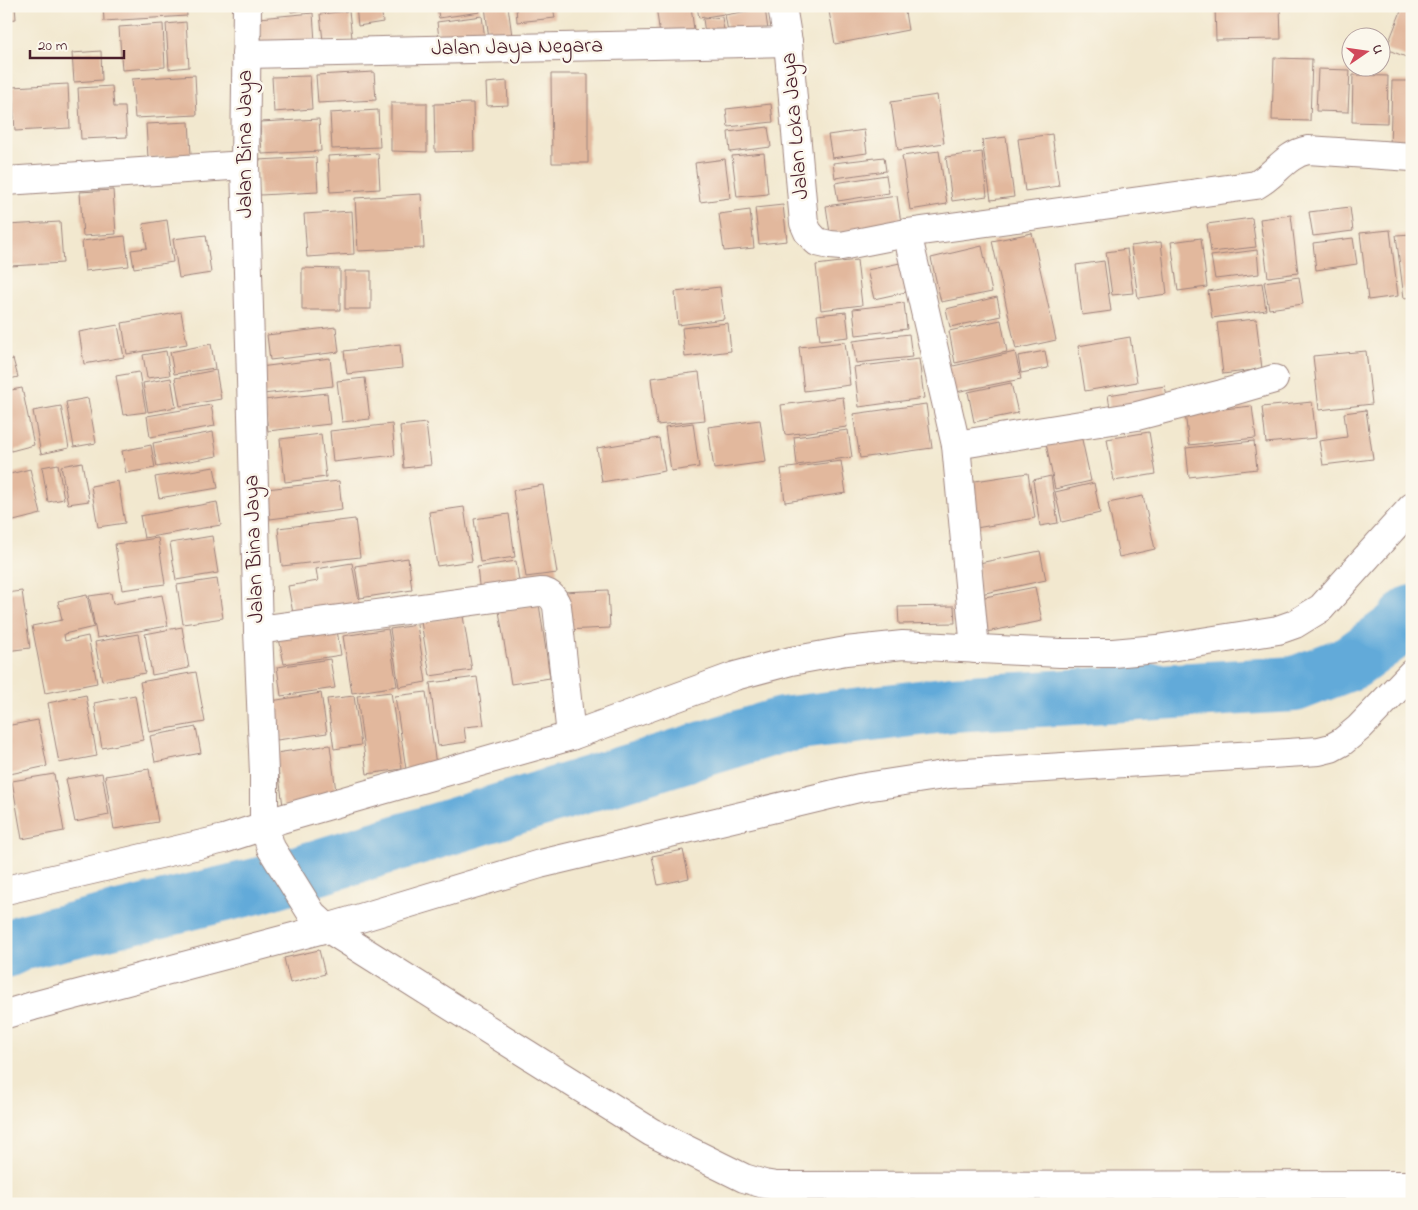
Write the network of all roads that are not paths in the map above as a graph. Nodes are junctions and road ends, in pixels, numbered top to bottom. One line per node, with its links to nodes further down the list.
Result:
1 (247, 6): 4 (street, Jalan Bina Jaya)
2 (782, 6): 3 (street, Jalan Loka Jaya)
3 (788, 42): 4 (street, Jalan Jaya Negara); 8 (street, Jalan Loka Jaya)
4 (246, 54): 6 (street, Jalan Bina Jaya)
5 (1412, 157): 8 (street)
6 (245, 165): 7 (street); 12 (street, Jalan Bina Jaya)
7 (6, 181)
8 (907, 233): 10 (street)
9 (1274, 379): 10 (street)
10 (956, 445): 13 (street)
11 (1412, 507): 13 (street)
12 (258, 630): 15 (street); 16 (street, Jalan Bina Jaya)
13 (975, 649): 15 (street)
14 (1412, 673): 18 (street)
15 (571, 736): 16 (street)
16 (268, 837): 17 (street); 18 (street)
17 (6, 890)
18 (320, 921): 19 (street); 20 (street)
19 (6, 1014)
20 (1412, 1185)

